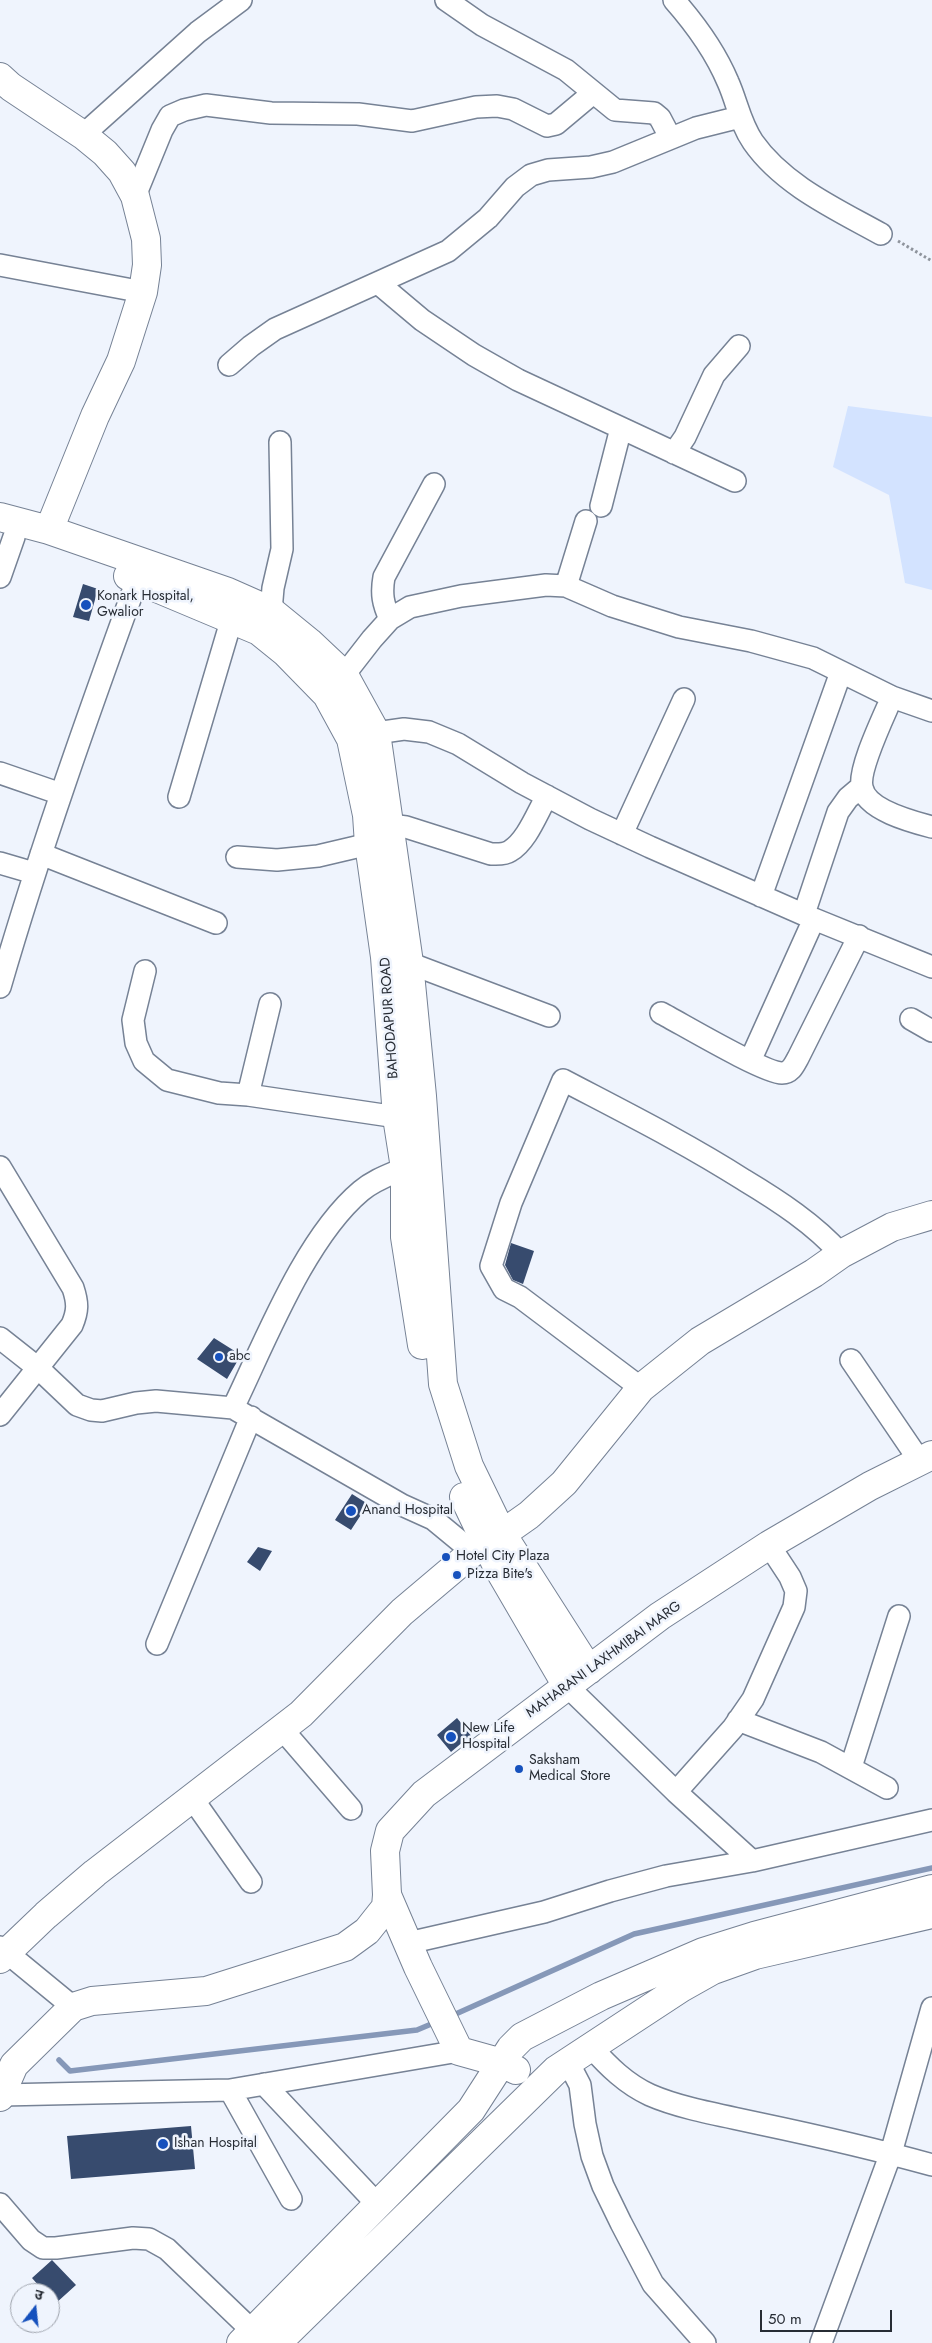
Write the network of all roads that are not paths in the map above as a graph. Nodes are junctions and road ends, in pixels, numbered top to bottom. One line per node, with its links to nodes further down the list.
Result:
1 (241, 0): 7 (street)
2 (446, 0): 5 (street)
3 (674, 0): 6 (street)
4 (0, 77): 7 (main road)
5 (593, 93): 8 (street); 9 (street)
6 (740, 117): 8 (street); 10 (street)
7 (83, 135): 9 (main road)
8 (670, 138): 12 (street)
9 (135, 196): 13 (main road)
10 (882, 234)
11 (0, 265): 13 (street)
12 (378, 283): 15 (street); 16 (street)
13 (143, 292): 22 (main road)
14 (739, 346): 18 (street)
15 (230, 365)
16 (620, 428): 18 (street); 25 (street)
17 (280, 442): 26 (street)
18 (674, 453): 19 (street)
19 (735, 481)
20 (434, 484): 28 (street)
21 (5, 529): 22 (main road); 23 (street); 24 (main road, BAHODAPUR ROAD)
22 (49, 530): 26 (main road)
23 (0, 578)
24 (137, 580): 27 (main road, BAHODAPUR ROAD); 37 (street)
25 (566, 586): 28 (street); 29 (street)
26 (271, 611): 30 (main road)
27 (232, 618): 39 (street); 43 (main road, BAHODAPUR ROAD)
28 (390, 619): 30 (street)
29 (841, 672): 31 (street); 47 (street)
30 (344, 675): 34 (main road)
31 (892, 697): 33 (street); 36 (street)
32 (684, 699): 42 (street)
33 (932, 711)
34 (376, 733): 38 (street); 40 (main road)
35 (0, 773): 37 (street)
36 (862, 787): 41 (street); 48 (street)
37 (61, 794): 46 (street)
38 (547, 796): 40 (street); 42 (street)
39 (179, 798)
40 (390, 825): 51 (main road)
41 (932, 827)
42 (622, 834): 47 (street)
43 (369, 844): 44 (street); 62 (main road, BAHODAPUR ROAD)
44 (237, 857)
45 (0, 862): 46 (street)
46 (37, 864): 49 (street); 54 (street)
47 (761, 896): 48 (street)
48 (809, 917): 50 (street); 60 (street)
49 (216, 923)
50 (859, 936): 52 (street); 60 (street)
51 (409, 963): 57 (street); 74 (main road)
52 (932, 967)
53 (145, 971): 61 (street)
54 (0, 987)
55 (270, 1004): 61 (street)
56 (661, 1013): 60 (street)
57 (549, 1016)
58 (911, 1019): 59 (street)
59 (932, 1031)
60 (750, 1061)
61 (248, 1094): 62 (street)
62 (397, 1117): 64 (main road, BAHODAPUR ROAD)
63 (0, 1167): 69 (street)
64 (404, 1168): 71 (street); 74 (main road, BAHODAPUR ROAD)
65 (932, 1215): 66 (main road)
66 (842, 1254): 70 (main road); 70 (street)
67 (0, 1338): 69 (street)
68 (851, 1360): 73 (street)
69 (38, 1368): 71 (street); 72 (street)
70 (641, 1388): 74 (main road)
71 (242, 1412): 74 (street); 77 (street)
72 (0, 1415)
73 (926, 1457): 75 (main road, MAHARANI LAXHMIBAI MARG)
74 (487, 1543): 78 (main road); 80 (main road)
75 (770, 1544): 78 (main road, MAHARANI LAXHMIBAI MARG); 79 (street)
76 (899, 1616): 81 (street)
77 (157, 1644)
78 (578, 1678): 83 (street); 90 (main road, MAHARANI LAXHMIBAI MARG)
79 (738, 1720): 81 (street); 83 (street)
80 (282, 1729): 84 (main road); 85 (street)
81 (851, 1767): 82 (street)
82 (887, 1788)
83 (676, 1792): 87 (street)
84 (192, 1798): 88 (street); 93 (main road)
85 (351, 1809)
86 (932, 1820): 87 (street)
87 (752, 1862): 92 (street)
88 (251, 1882)
89 (932, 1889): 96 (main road)
90 (388, 1895): 92 (main road); 94 (main road, MAHARANI LAXHMIBAI MARG)
91 (932, 1914): 98 (main road)
92 (408, 1942): 97 (main road)
93 (3, 1953): 94 (street)
94 (73, 2007): 99 (main road, MAHARANI LAXHMIBAI MARG)
95 (932, 2008): 105 (street)
96 (544, 2023): 98 (main road); 100 (main road)
97 (460, 2051): 100 (main road); 102 (street)
98 (578, 2056): 101 (main road); 105 (street); 111 (street)
99 (7, 2059): 104 (main road, MAHARANI LAXHMIBAI MARG)
100 (510, 2060): 101 (main road); 109 (main road)
101 (544, 2082): 110 (main road)
102 (264, 2084): 103 (street); 109 (street)
103 (230, 2090): 104 (street); 107 (street)
104 (1, 2096)
105 (891, 2154): 106 (street); 112 (street)
106 (932, 2165)
107 (291, 2199)
108 (0, 2204): 110 (street)
109 (378, 2205): 110 (main road)
110 (259, 2340)
111 (705, 2343)
112 (821, 2343)

